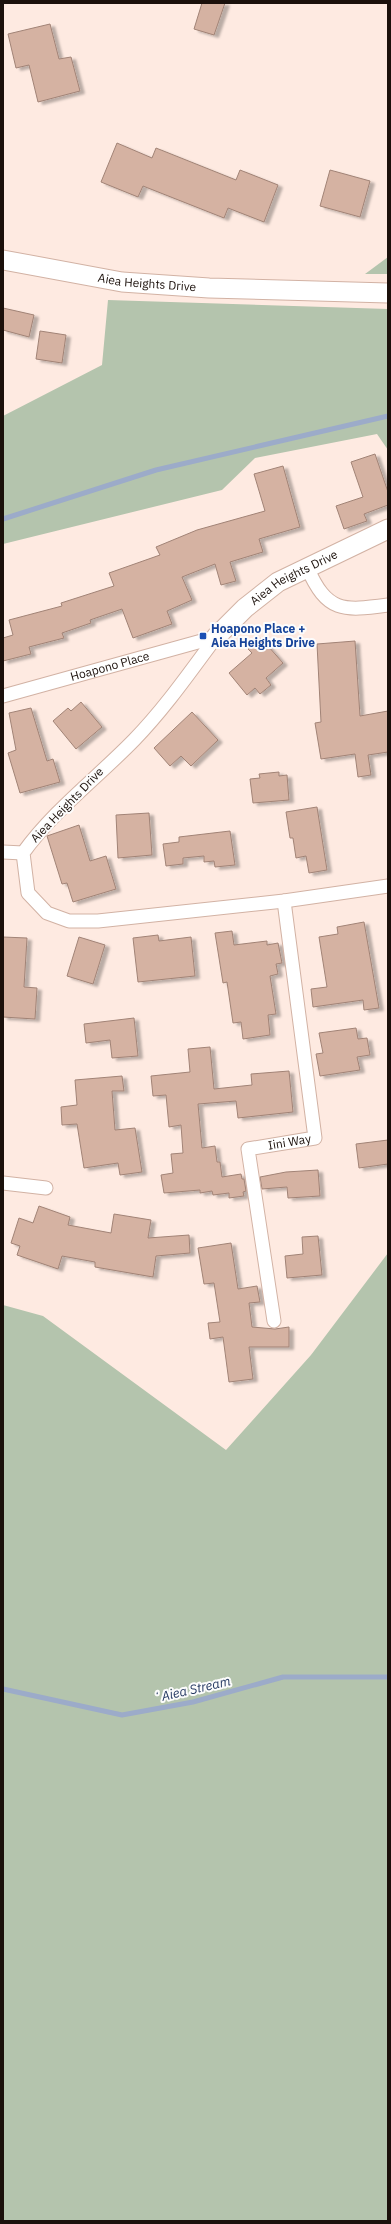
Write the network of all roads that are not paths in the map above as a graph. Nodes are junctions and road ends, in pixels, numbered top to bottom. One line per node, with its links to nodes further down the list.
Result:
1 (3, 260): 2 (street, Aiea Heights Drive)
2 (388, 293)
3 (388, 529): 4 (street, Aiea Heights Drive)
4 (307, 567): 5 (street); 6 (street, Aiea Heights Drive)
5 (388, 605)
6 (216, 637): 7 (street, Hoapono Place); 9 (street, Aiea Heights Drive)
7 (3, 696)
8 (3, 852): 9 (street)
9 (23, 853): 11 (street, Aiea Heights Drive)
10 (388, 886): 11 (street, Aiea Heights Drive)
11 (284, 901): 14 (street, Iini Way)
12 (3, 1183): 13 (street)
13 (46, 1188)
14 (274, 1321)

